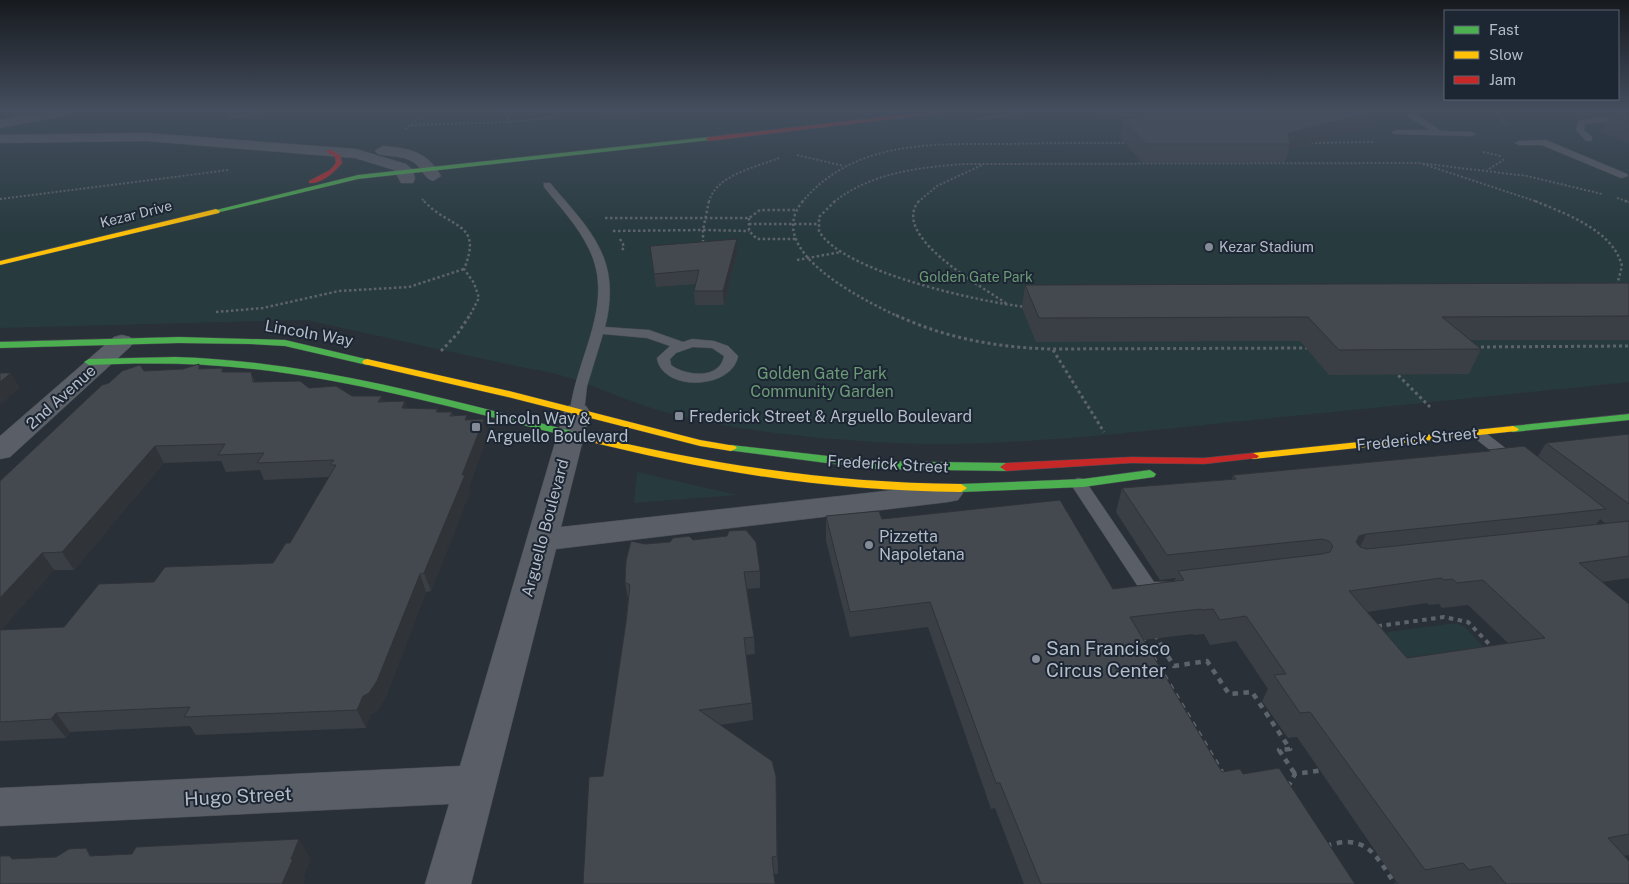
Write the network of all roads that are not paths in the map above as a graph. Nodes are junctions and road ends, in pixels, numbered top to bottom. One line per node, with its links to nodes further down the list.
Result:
1 (332, 152): 10 (main road)
2 (340, 152): 7 (street)
3 (385, 152): 6 (street)
4 (598, 152): 6 (main road, Kezar Drive)
5 (1567, 152): 8 (lane)
6 (431, 172): 7 (main road, Kezar Drive)
7 (406, 175): 10 (main road, Kezar Drive)
8 (1624, 176)
9 (547, 185): 12 (lane, Arguello Boulevard)
10 (280, 196): 11 (main road, Kezar Drive)
11 (0, 262)
12 (596, 330): 15 (lane); 19 (lane, Arguello Boulevard)
13 (122, 342): 14 (main road, Lincoln Way); 17 (street, 2nd Avenue); 19 (main road, Lincoln Way)
14 (0, 346)
15 (682, 346): 15 (lane)
16 (73, 362): 17 (main road)
17 (100, 362): 19 (main road); 21 (street, 2nd Avenue)
18 (1629, 417): 20 (main road, Frederick Street)
19 (574, 423): 22 (main road, Frederick Street); 25 (main road, Frederick Street); 26 (street, Arguello Boulevard)
20 (1477, 433): 22 (main road, Frederick Street); 23 (lane)
21 (0, 451)
22 (1204, 461): 24 (main road, Frederick Street)
23 (1524, 470)
24 (1078, 483): 25 (main road, Frederick Street); 27 (lane)
25 (994, 488): 26 (street, Frederick Street)
26 (542, 540): 28 (street, Arguello Boulevard)
27 (1178, 585)
28 (475, 784): 29 (street, Hugo Street); 30 (street, Arguello Boulevard)
29 (0, 807)
30 (448, 884)

